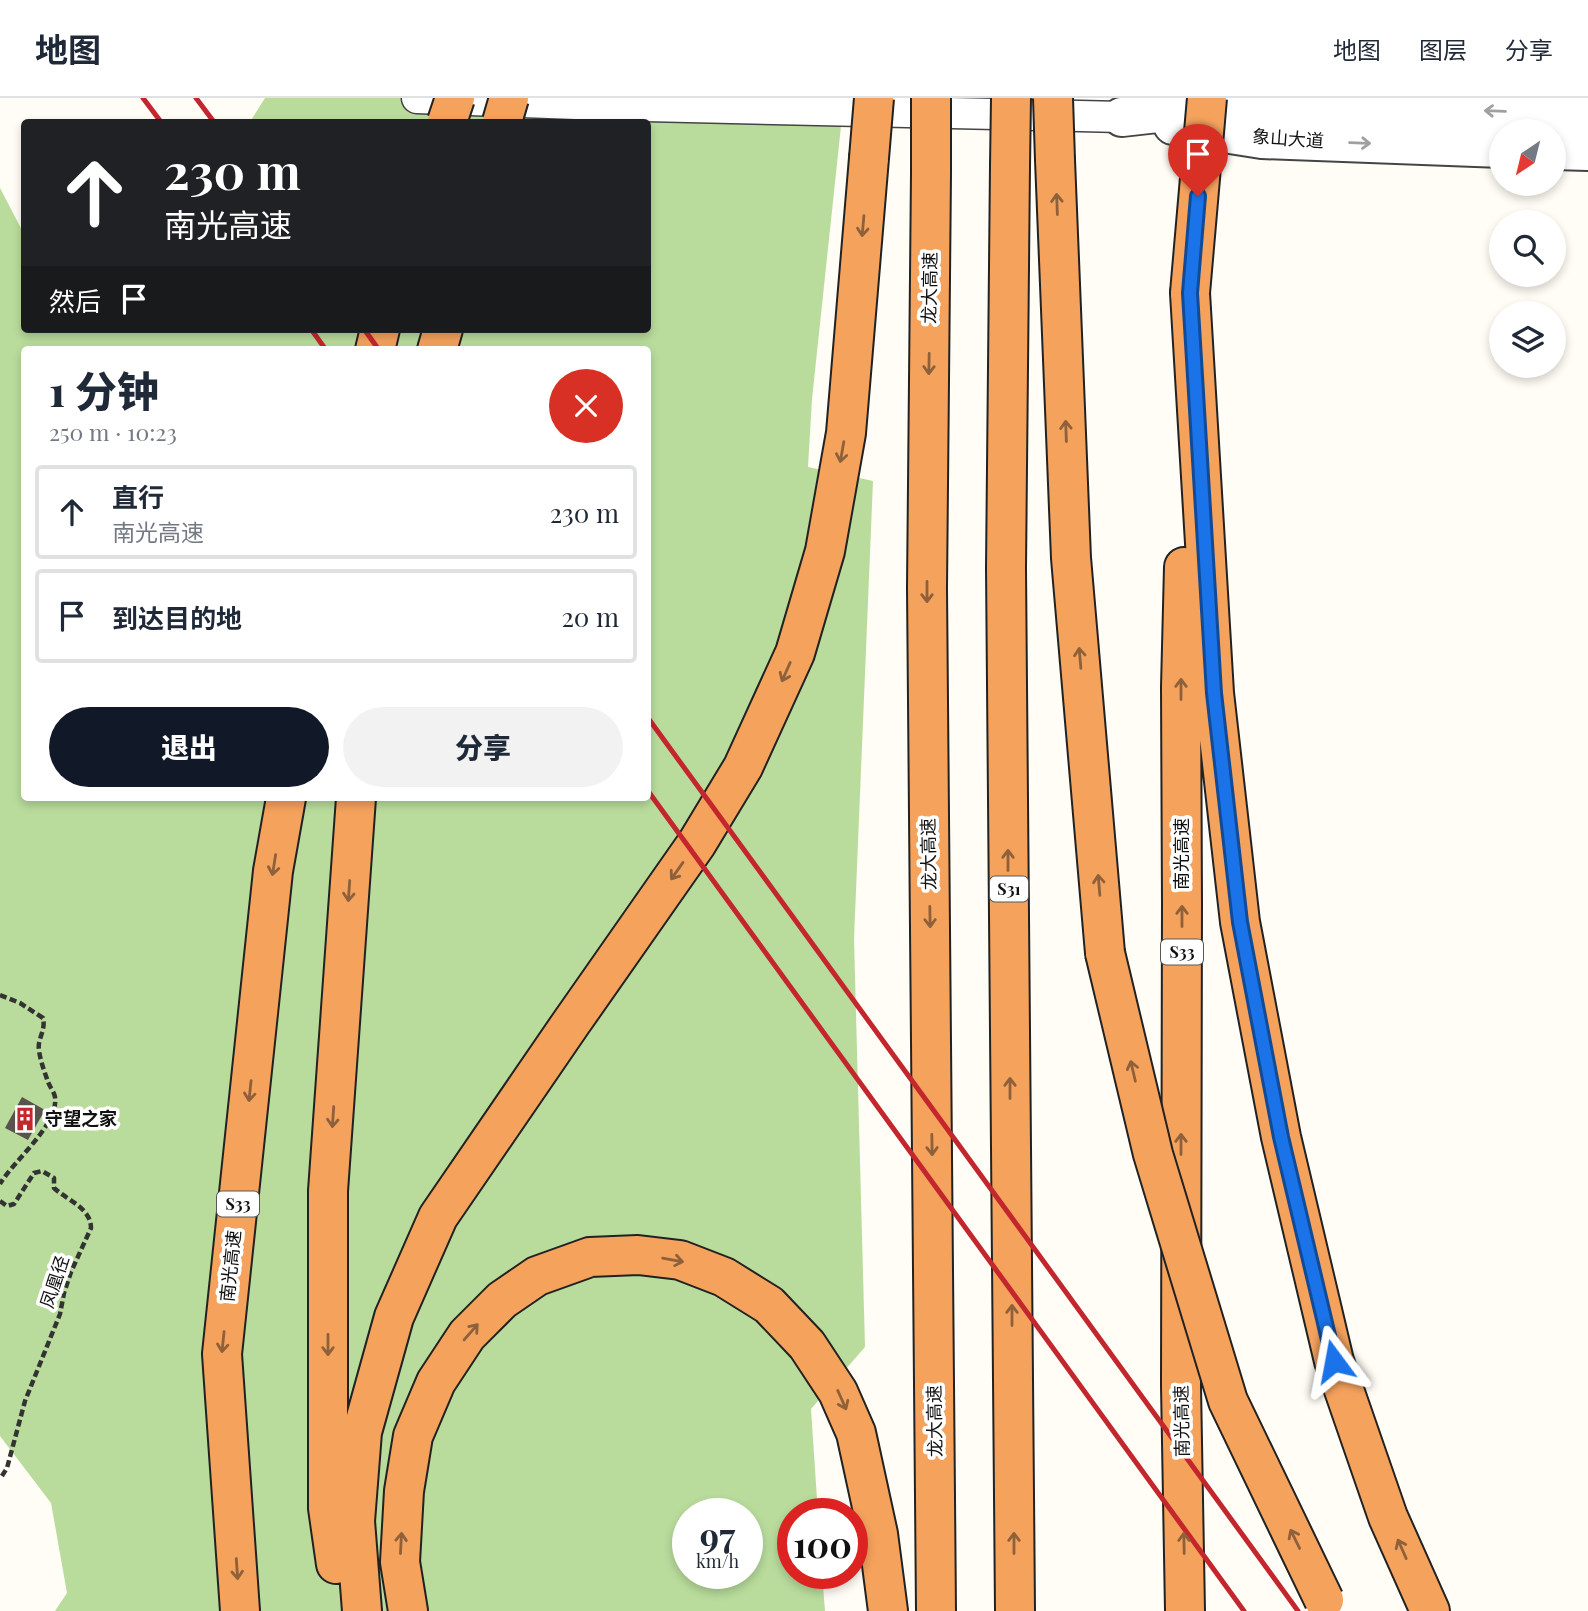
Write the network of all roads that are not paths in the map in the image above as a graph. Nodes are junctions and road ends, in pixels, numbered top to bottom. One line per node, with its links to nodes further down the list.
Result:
1 (416, 98): 10 (street)
2 (455, 98): 11 (highway, bridge)
3 (509, 98): 12 (highway, bridge)
4 (874, 98): 22 (highway, one-way to 22, bridge)
5 (931, 98): 25 (highway, 龙大高速, one-way to 25, bridge)
6 (1010, 98): 26 (highway, S31, one-way to 6, bridge)
7 (1053, 98): 19 (highway, one-way to 7, bridge)
8 (1206, 98): 16 (highway, 南光高速 / S33, bridge)
9 (1588, 115): 10 (street, 象山大道, one-way to 10)
10 (1122, 117): 13 (street, 象山大道, one-way to 13)
11 (448, 119)
12 (503, 119)
13 (1489, 148)
14 (1566, 150): 15 (street)
15 (1588, 151)
16 (1190, 293): 27 (highway, 南光高速 / S33, one-way to 16); 28 (highway, one-way to 16)
17 (285, 801): 20 (highway, 南光高速 / S33, one-way to 20)
18 (356, 801): 21 (highway, one-way to 21)
19 (1327, 1606)
20 (240, 1611)
21 (343, 1611)
22 (362, 1611)
23 (408, 1611): 24 (highway, one-way to 24)
24 (888, 1611)
25 (936, 1611)
26 (1015, 1611)
27 (1185, 1611)
28 (1430, 1611)

